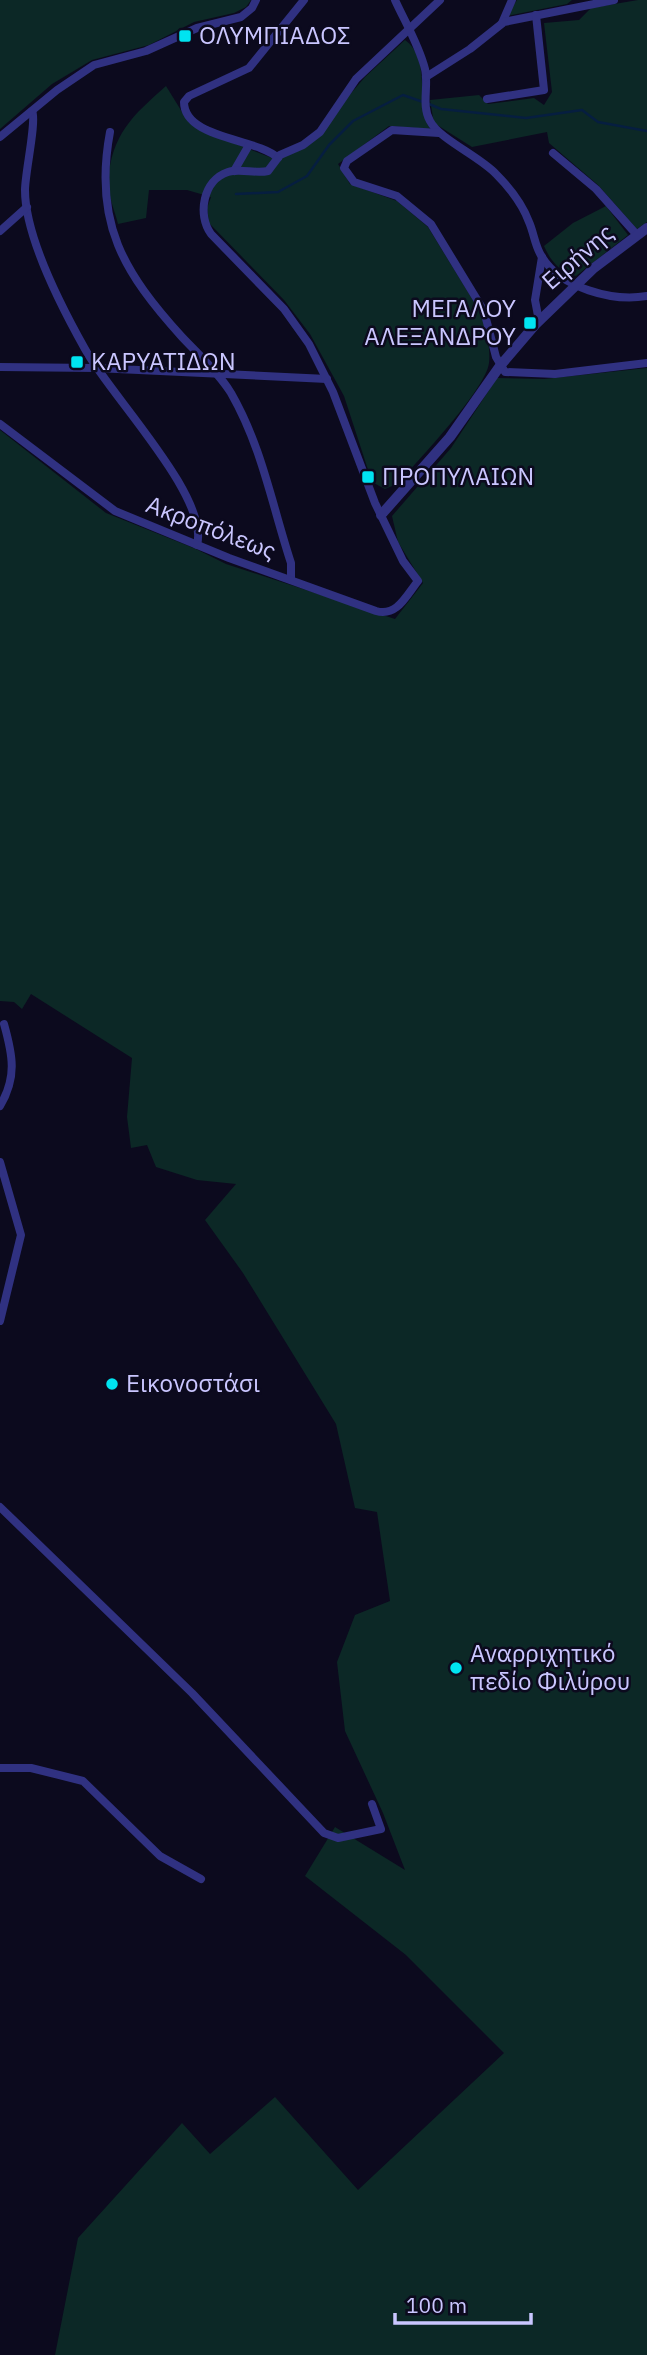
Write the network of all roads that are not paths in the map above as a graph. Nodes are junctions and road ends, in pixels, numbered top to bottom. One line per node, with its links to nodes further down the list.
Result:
1 (256, 0): 13 (street)
2 (304, 0): 17 (street)
3 (395, 0): 10 (street)
4 (440, 0): 10 (street)
5 (512, 0): 9 (street)
6 (614, 0): 7 (street)
7 (582, 3): 8 (street)
8 (536, 15): 9 (street); 12 (street)
9 (502, 23): 11 (street)
10 (409, 30): 11 (street); 19 (street)
11 (426, 77): 15 (street)
12 (487, 99)
13 (33, 111): 16 (street); 21 (street)
14 (110, 132): 33 (street)
15 (439, 133): 25 (street); 30 (street)
16 (0, 137)
17 (249, 145): 19 (street); 20 (street)
18 (553, 153): 24 (street)
19 (278, 158): 20 (street)
20 (234, 172): 34 (street)
21 (27, 207): 23 (street); 32 (street)
22 (647, 228): 24 (street, Ειρήνης)
23 (0, 231)
24 (637, 235): 26 (street, Ειρήνης)
25 (542, 257): 26 (street); 28 (street)
26 (576, 284): 27 (street); 28 (street, Ειρήνης)
27 (647, 296)
28 (539, 321): 30 (street, Ειρήνης)
29 (647, 363): 30 (street)
30 (500, 366): 36 (street, Ειρήνης)
31 (0, 367): 32 (street)
32 (96, 368): 33 (street); 37 (street)
33 (216, 373): 34 (street); 38 (street)
34 (327, 379): 36 (street)
35 (0, 424): 37 (street, Ακροπόλεως)
36 (380, 516): 38 (street, Ακροπόλεως)
37 (197, 545): 38 (street, Ακροπόλεως)
38 (290, 579)
39 (4, 1024): 40 (street)
40 (0, 1106)
41 (0, 1162): 42 (street)
42 (0, 1321)
43 (0, 1507): 45 (street)
44 (0, 1768): 46 (street)
45 (372, 1804)
46 (201, 1879)

